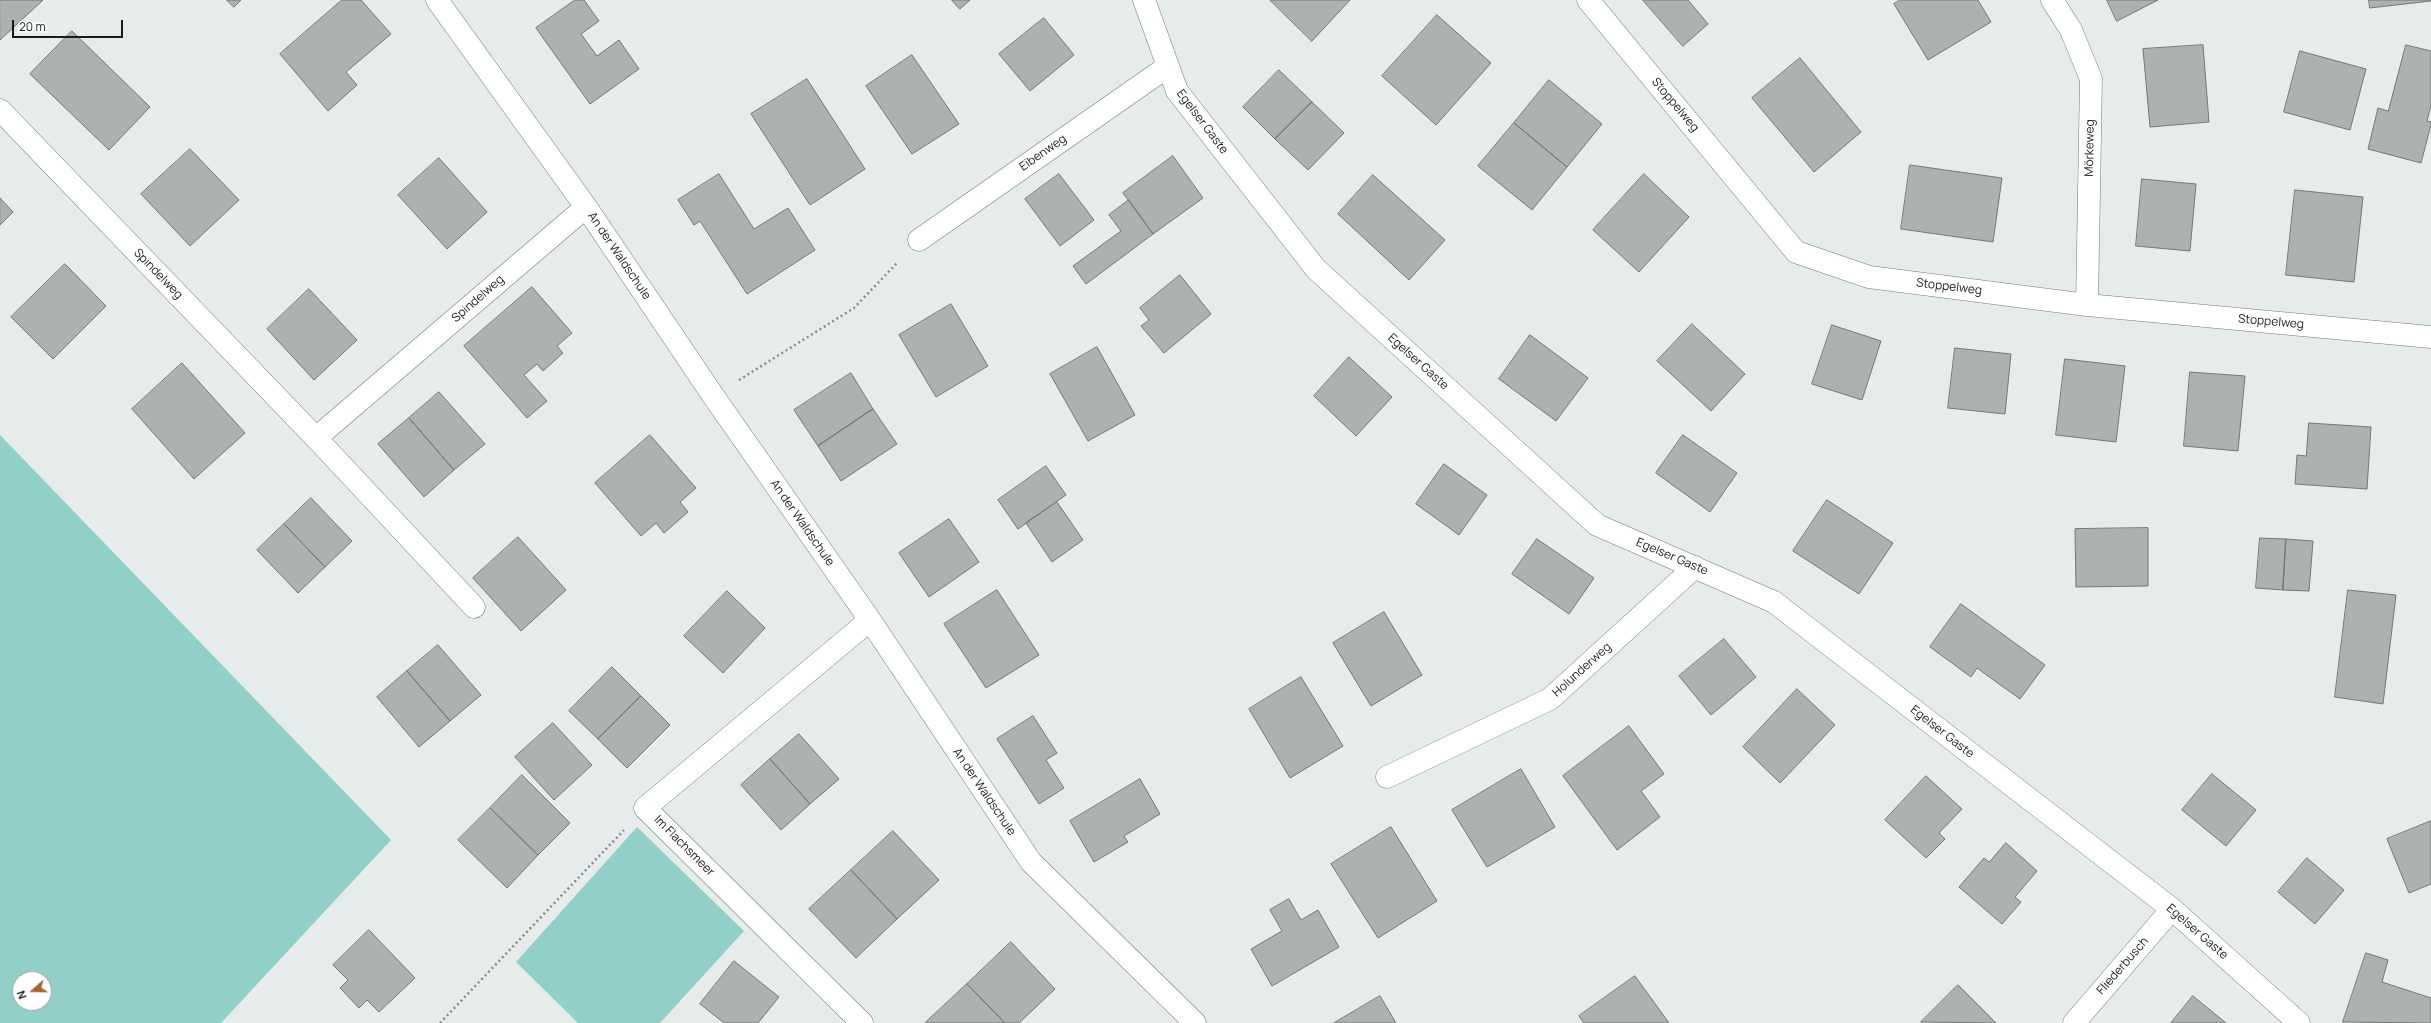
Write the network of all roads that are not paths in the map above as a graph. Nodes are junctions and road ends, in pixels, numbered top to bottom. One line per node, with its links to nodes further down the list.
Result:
1 (436, 0): 7 (street, An der Waldschule)
2 (1144, 0): 5 (street, Egelser Gaste)
3 (1588, 0): 9 (street, Stoppelweg)
4 (2052, 0): 9 (street, Mörkeweg)
5 (1167, 67): 8 (street, Eibenweg); 12 (street, Egelser Gaste)
6 (0, 110): 11 (street, Spindelweg)
7 (586, 207): 11 (street, Spindelweg); 14 (street, An der Waldschule)
8 (919, 240)
9 (2087, 305): 10 (street, Stoppelweg)
10 (2431, 337)
11 (316, 438): 13 (street, Spindelweg)
12 (1695, 568): 15 (street, Holunderweg); 16 (street, Egelser Gaste)
13 (474, 607)
14 (870, 620): 17 (street, Im Flachsmeer); 18 (street, An der Waldschule)
15 (1387, 777)
16 (2172, 909): 19 (street, Fliederbusch); 20 (street, Egelser Gaste)
17 (862, 1023)
18 (1195, 1023)
19 (2074, 1023)
20 (2299, 1023)

